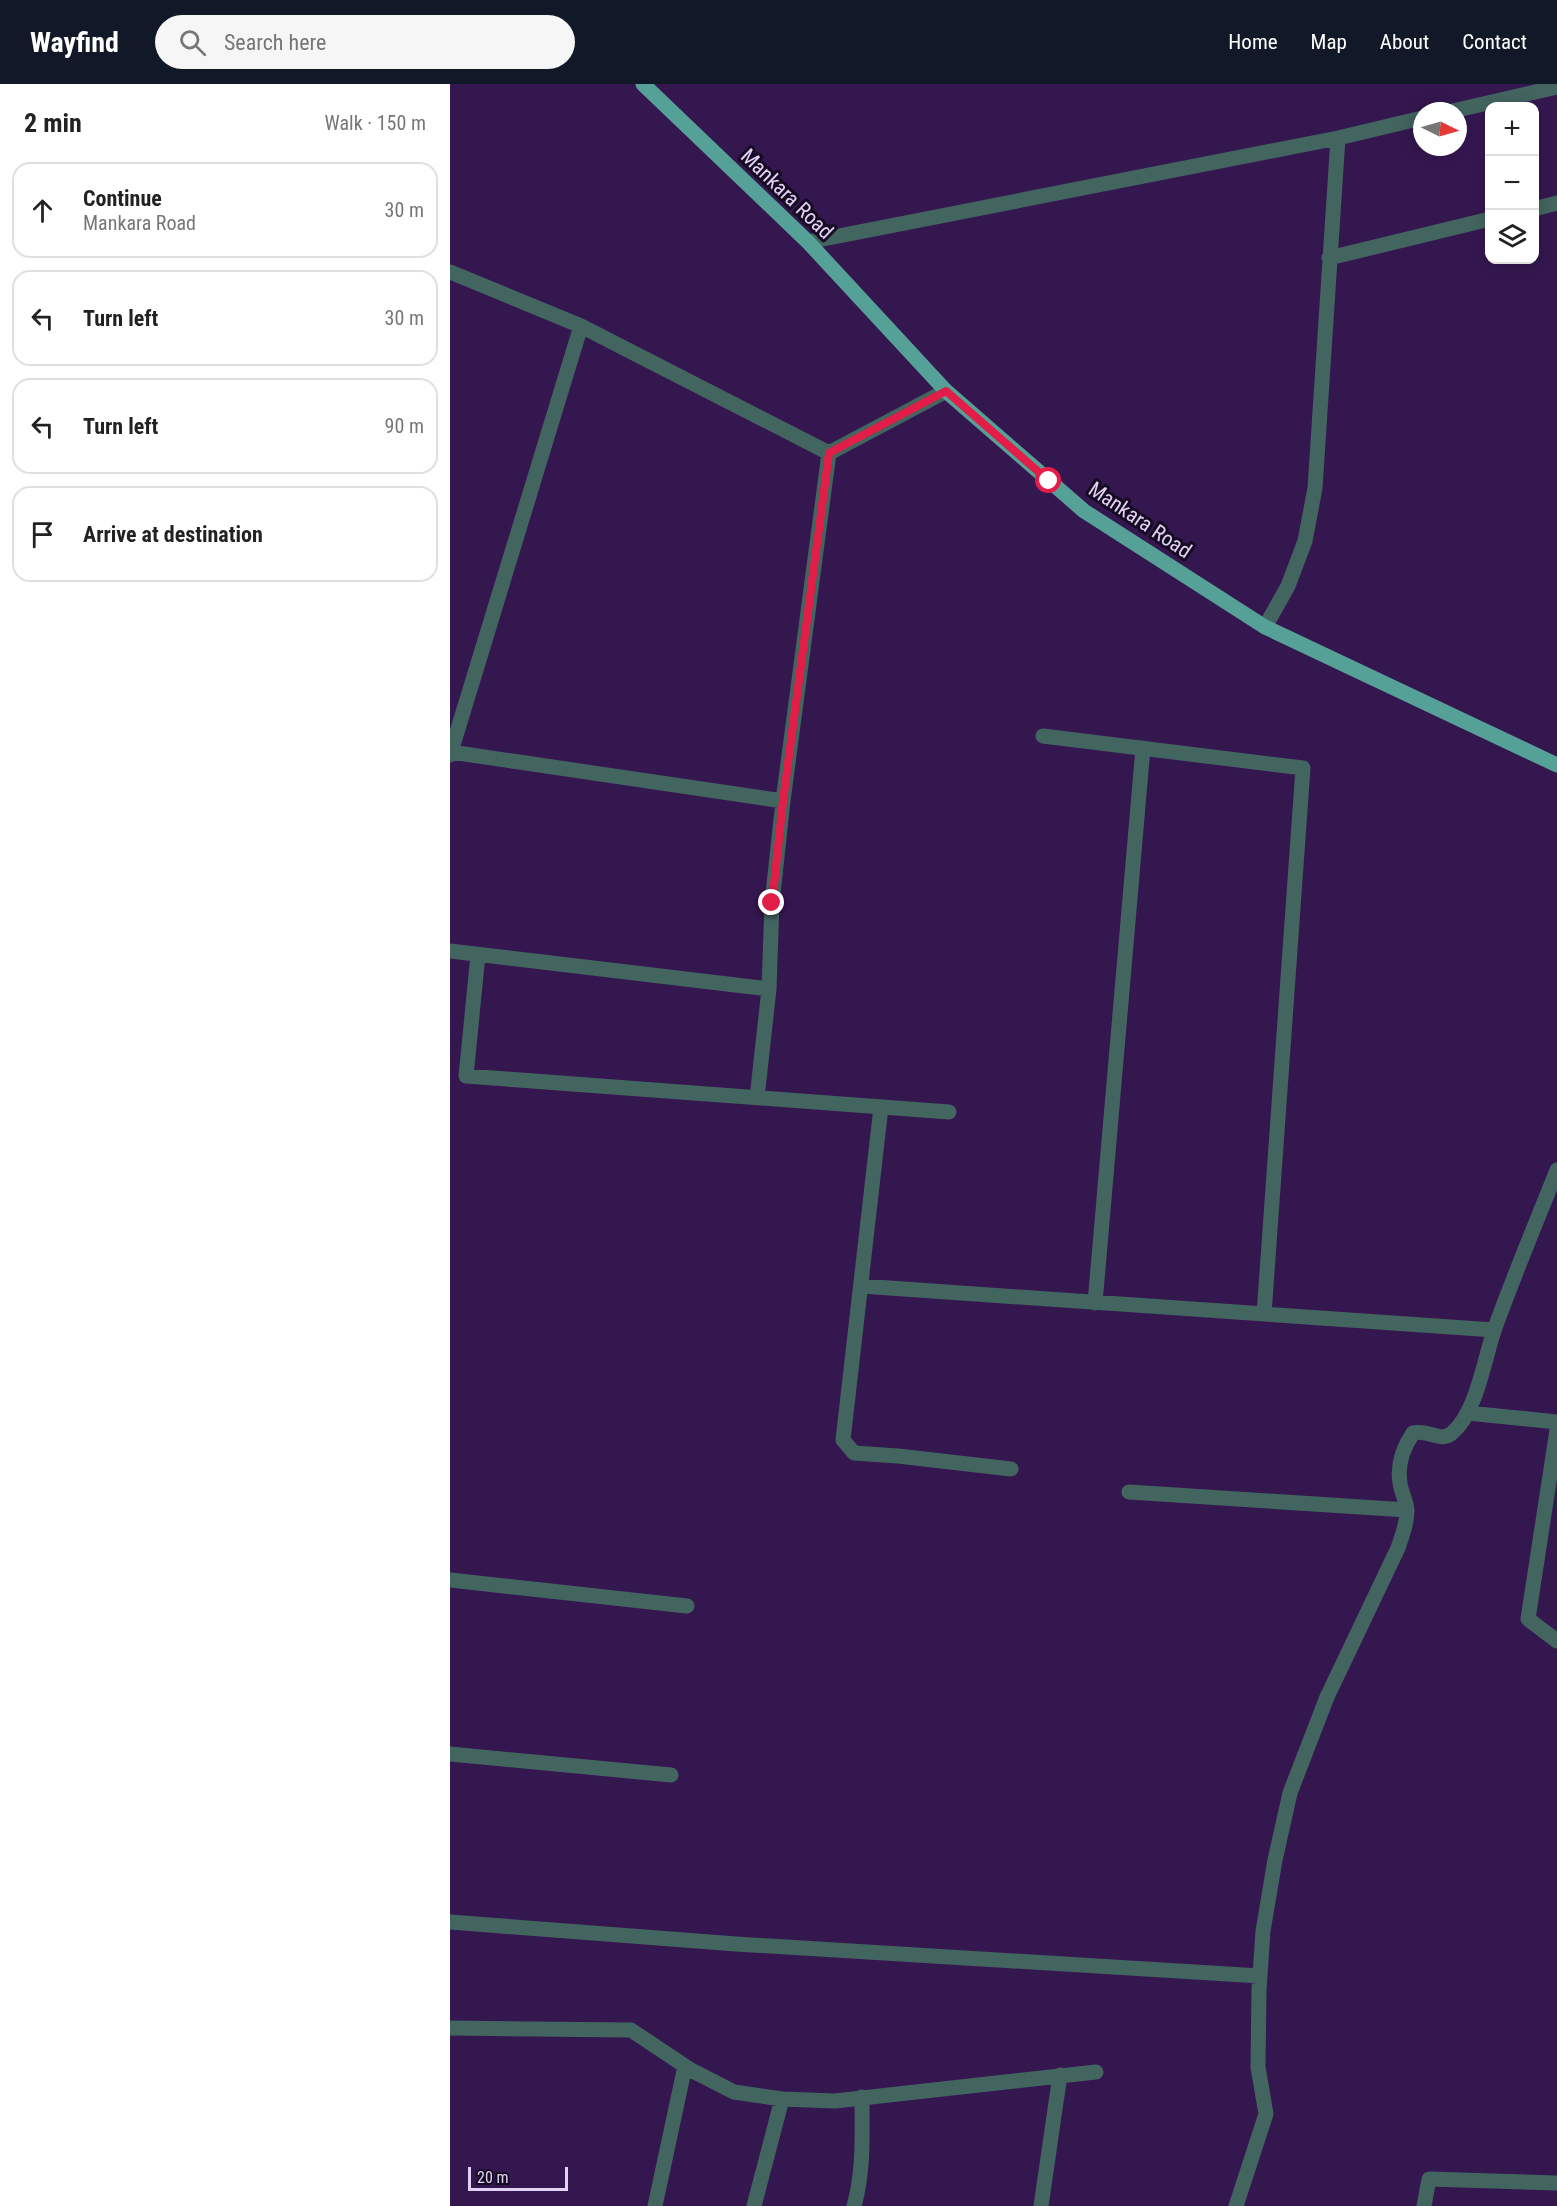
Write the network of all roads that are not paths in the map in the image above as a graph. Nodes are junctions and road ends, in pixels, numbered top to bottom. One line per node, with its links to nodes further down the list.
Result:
1 (643, 84): 9 (main road, Mankara Road)
2 (1557, 87): 3 (street)
3 (1467, 108)
4 (1413, 120): 5 (street)
5 (1338, 138): 9 (street); 10 (street)
6 (1557, 203): 7 (street)
7 (1539, 207)
8 (1485, 220): 10 (street)
9 (808, 242): 13 (main road, Mankara Road)
10 (1329, 258): 15 (street)
11 (450, 272): 12 (street)
12 (580, 326): 14 (street); 18 (street)
13 (946, 391): 14 (street); 15 (main road, Mankara Road)
14 (829, 453): 20 (street)
15 (1265, 627): 19 (main road, Mankara Road)
16 (1042, 736): 17 (street)
17 (1143, 748): 30 (street); 31 (street)
18 (450, 754): 20 (street)
19 (1557, 765)
20 (783, 801): 23 (street)
21 (450, 951): 22 (street)
22 (478, 954): 23 (street); 24 (street)
23 (769, 989): 24 (street)
24 (757, 1098): 25 (street)
25 (881, 1107): 26 (street); 29 (street)
26 (949, 1112)
27 (1557, 1170): 28 (street)
28 (1552, 1196): 32 (street)
29 (861, 1286): 30 (street); 36 (street)
30 (1095, 1302): 31 (street)
31 (1264, 1314): 32 (street)
32 (1494, 1330): 33 (street)
33 (1468, 1413): 34 (street); 38 (street)
34 (1557, 1422)
35 (1557, 1430): 41 (street)
36 (1011, 1469)
37 (1130, 1492): 38 (street)
38 (1407, 1510): 45 (street)
39 (450, 1580): 40 (street)
40 (687, 1606)
41 (1557, 1641)
42 (450, 1754): 43 (street)
43 (671, 1775)
44 (450, 1922): 45 (street)
45 (1260, 1976): 57 (street)
46 (450, 2028): 47 (street)
47 (685, 2066): 51 (street); 53 (street)
48 (1096, 2072): 49 (street)
49 (1059, 2075): 50 (street); 56 (street)
50 (862, 2097): 51 (street); 55 (street)
51 (782, 2099): 54 (street)
52 (1557, 2182): 58 (street)
53 (655, 2206)
54 (754, 2206)
55 (854, 2206)
56 (1041, 2206)
57 (1236, 2206)
58 (1424, 2206)

